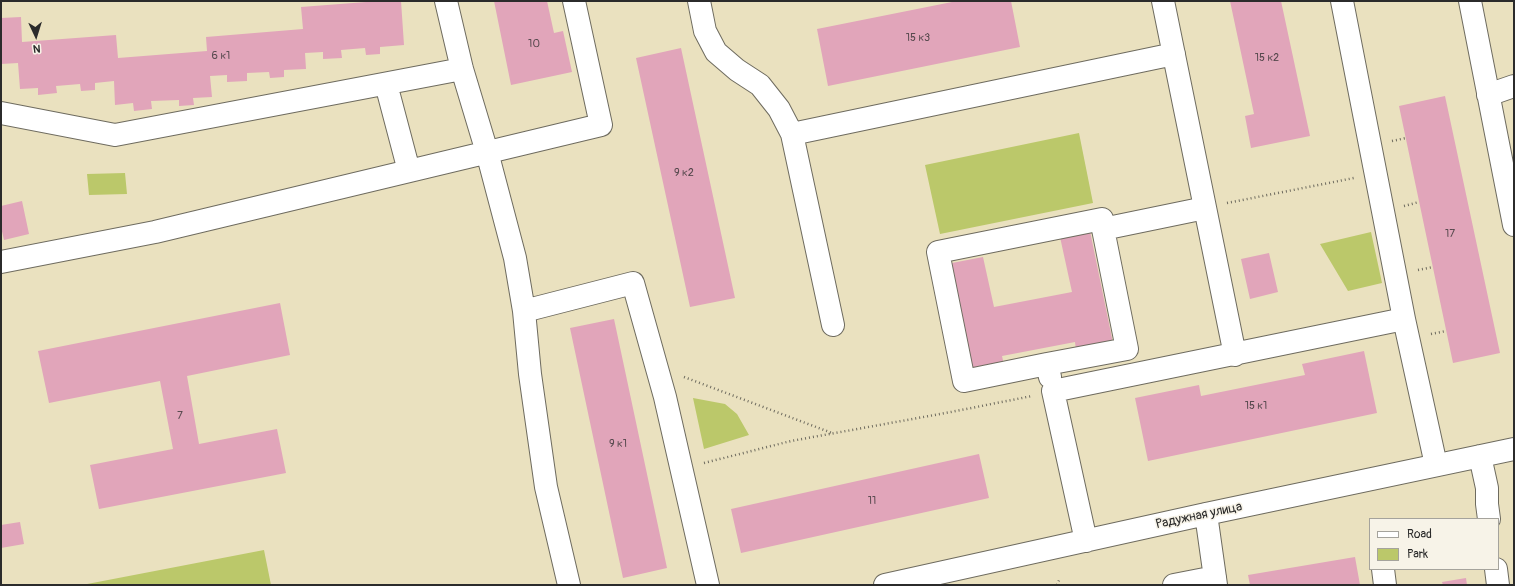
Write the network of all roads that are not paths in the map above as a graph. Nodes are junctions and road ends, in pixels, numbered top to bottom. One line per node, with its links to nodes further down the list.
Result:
1 (446, 1): 8 (street)
2 (574, 1): 14 (street)
3 (699, 1): 13 (street)
4 (1163, 1): 7 (street)
5 (1342, 1): 21 (street)
6 (1470, 1): 11 (street)
7 (1174, 54): 13 (street); 16 (street)
8 (462, 70): 9 (street); 14 (street)
9 (386, 84): 12 (street); 15 (street)
10 (1514, 86): 11 (street)
11 (1488, 95): 17 (street)
12 (1, 113)
13 (792, 134): 22 (street)
14 (487, 152): 15 (street); 20 (street)
15 (409, 171): 19 (street)
16 (1205, 208): 18 (street); 23 (street)
17 (1514, 226)
18 (1104, 229): 24 (street); 24 (street)
19 (1, 262)
20 (524, 311): 34 (street); 35 (street)
21 (1404, 319): 23 (street); 27 (street)
22 (833, 325)
23 (1234, 355): 24 (street)
24 (1050, 378): 30 (street)
25 (1514, 449): 26 (street, Радужная улица)
26 (1480, 456): 27 (street, Радужная улица); 29 (street)
27 (1436, 466): 28 (street, Радужная улица)
28 (1206, 514): 30 (street, Радужная улица); 33 (street)
29 (1489, 518)
30 (1086, 541): 36 (street, Радужная улица)
31 (1383, 570): 38 (street)
32 (1496, 570): 39 (street)
33 (1215, 581): 37 (street)
34 (569, 585)
35 (708, 585)
36 (886, 585)
37 (1174, 585)
38 (1385, 585)
39 (1498, 585)

